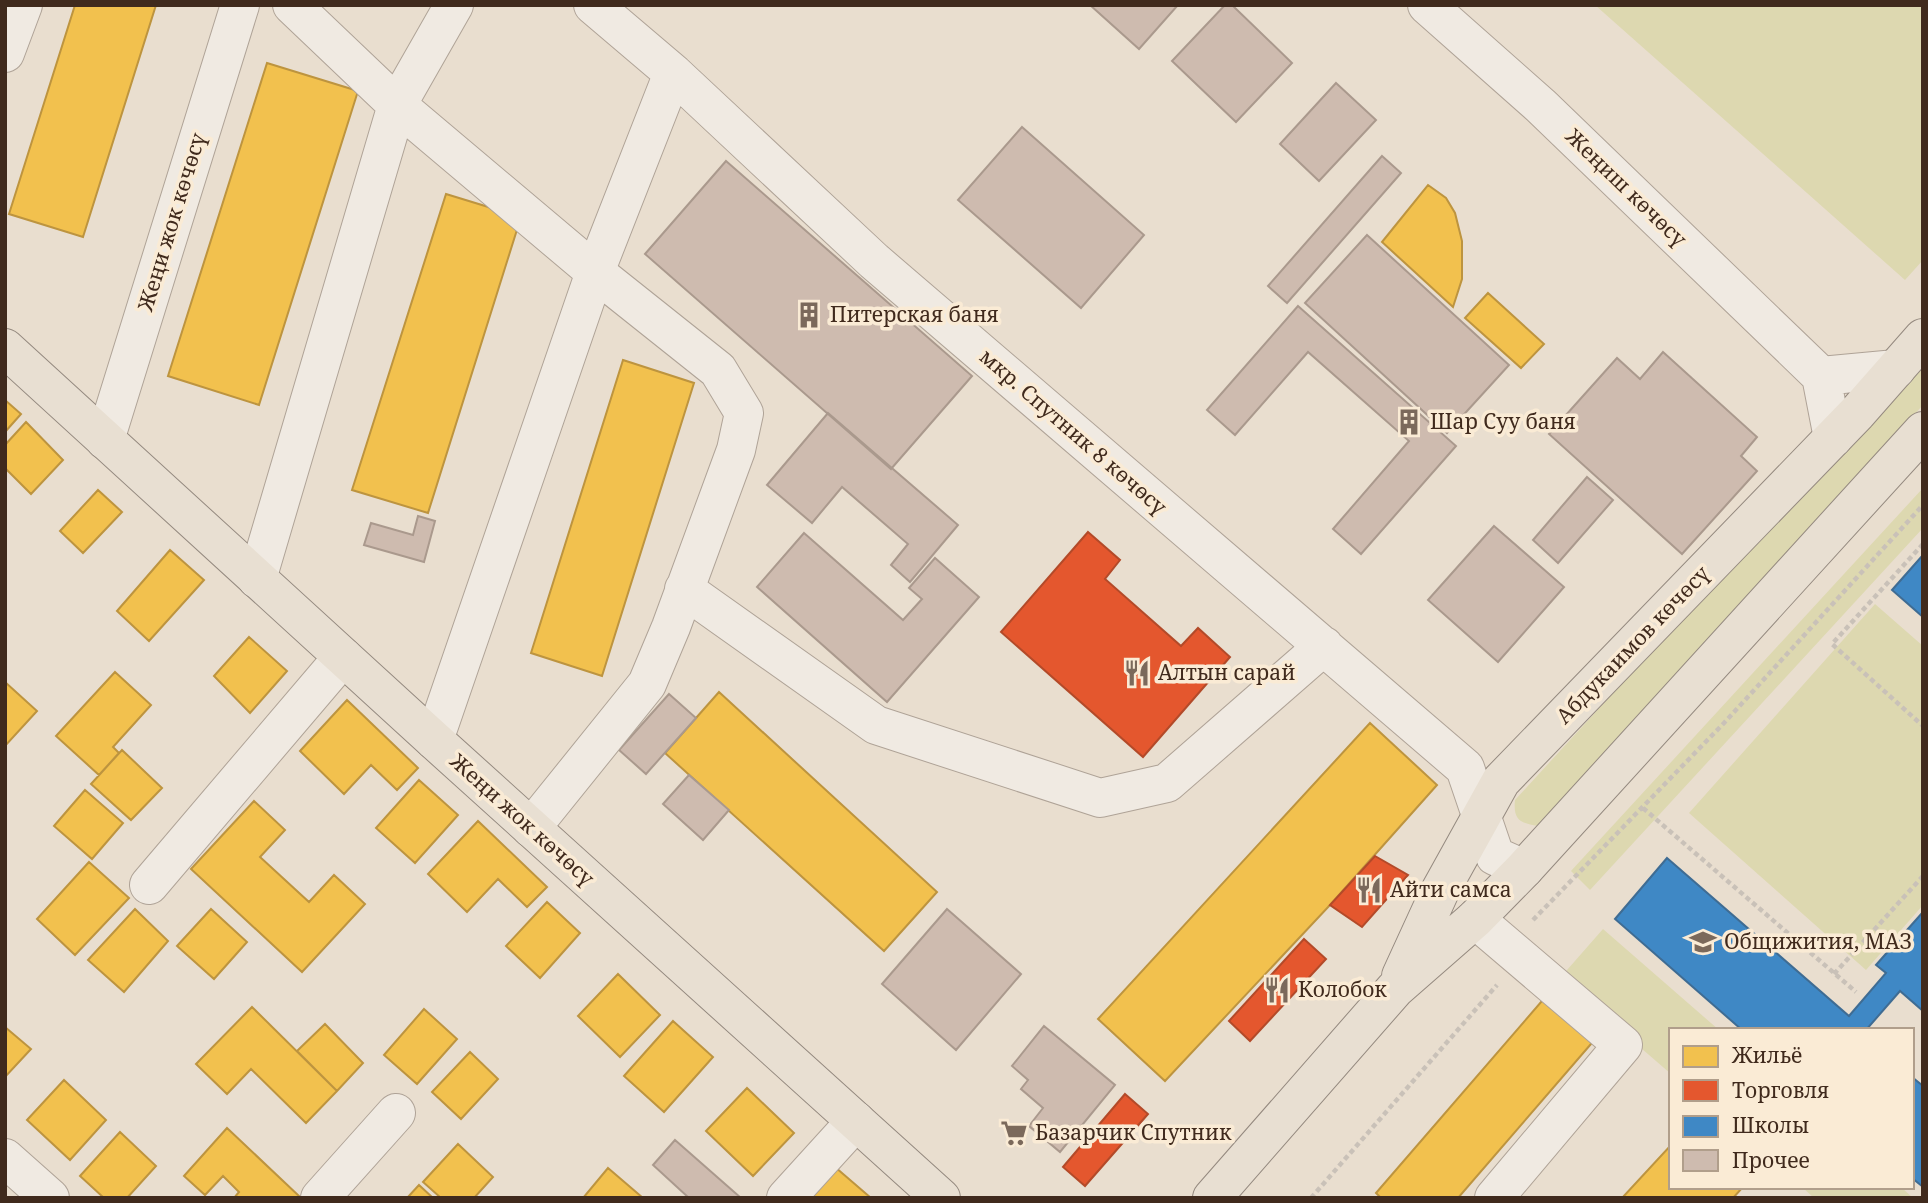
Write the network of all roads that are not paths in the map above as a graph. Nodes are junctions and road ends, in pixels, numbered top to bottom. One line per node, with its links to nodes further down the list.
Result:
1 (23, 5): 7 (street)
2 (240, 5): 17 (street, Жеңи жок көчөсү)
3 (292, 5): 9 (street)
4 (454, 5): 9 (street)
5 (593, 5): 8 (street, мкр. Спутник 8 көчөсү)
6 (1427, 5): 14 (street, Жеңиш көчөсү)
7 (5, 53)
8 (673, 73): 10 (street); 20 (street, мкр. Спутник 8 көчөсү)
9 (397, 105): 10 (street); 18 (street)
10 (595, 272): 19 (street); 22 (street)
11 (1923, 338): 13 (main road, Абдукаимов көчөсү)
12 (5, 348): 17 (main road, Жеңи жок көчөсү)
13 (1896, 369): 14 (street); 16 (main road, Абдукаимов көчөсү)
14 (1821, 376): 16 (street)
15 (1923, 431): 27 (main road, Абдукаимов көчөсү)
16 (1833, 438): 23 (main road, Абдукаимов көчөсү)
17 (105, 440): 18 (main road, Жеңи жок көчөсү)
18 (257, 579): 21 (main road, Жеңи жок көчөсү)
19 (684, 589): 20 (street); 26 (street)
20 (1324, 646): 24 (street, мкр. Спутник 8 көчөсү)
21 (343, 657): 22 (main road, Жеңи жок көчөсү); 28 (street)
22 (434, 740): 26 (main road, Жеңи жок көчөсү)
23 (1528, 753): 24 (street); 25 (main road, Абдукаимов көчөсү)
24 (1465, 768): 25 (street, мкр. Спутник 8 көчөсү)
25 (1482, 817): 27 (street, мкр. Спутник 8 көчөсү); 30 (main road, Абдукаимов көчөсү)
26 (531, 828): 32 (main road, Жеңи жок көчөсү)
27 (1524, 869): 29 (main road, Абдукаимов көчөсү)
28 (149, 885)
29 (1475, 919): 30 (main road, Абдукаимов көчөсү); 39 (street)
30 (1395, 989): 38 (main road, Абдукаимов көчөсү)
31 (396, 1113): 35 (street)
32 (856, 1121): 36 (street); 37 (main road, Жеңи жок көчөсү)
33 (5, 1158): 34 (street)
34 (50, 1198)
35 (320, 1198)
36 (786, 1198)
37 (941, 1198)
38 (1212, 1198)
39 (1494, 1198)

